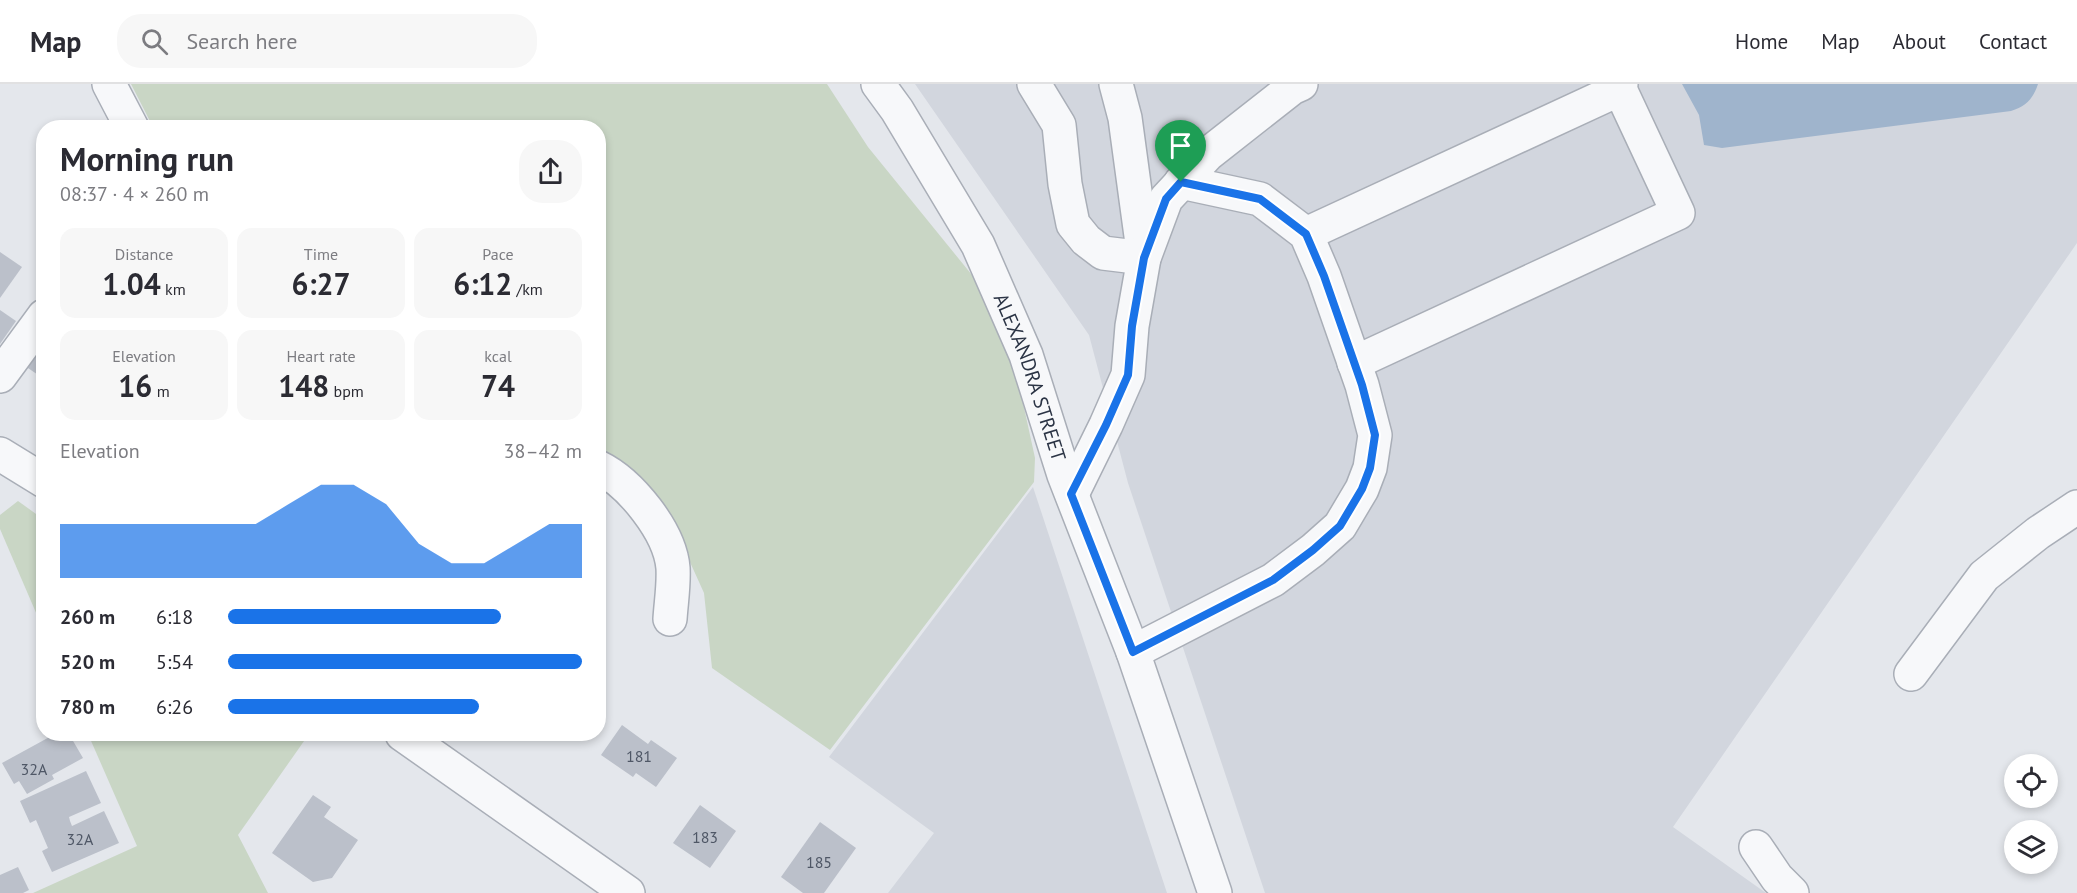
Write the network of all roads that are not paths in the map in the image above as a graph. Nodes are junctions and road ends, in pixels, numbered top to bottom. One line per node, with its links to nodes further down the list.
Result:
1 (109, 84): 7 (street)
2 (878, 84): 19 (street, ALEXANDRA STREET)
3 (1034, 84): 10 (street)
4 (1116, 84): 10 (street)
5 (1300, 84): 8 (street)
6 (1621, 87): 9 (street); 12 (street)
7 (128, 120)
8 (1181, 182): 9 (street); 10 (street)
9 (1306, 234): 12 (street)
10 (1144, 258): 19 (street)
11 (36, 327): 13 (street)
12 (1354, 363): 22 (street)
13 (0, 376)
14 (0, 447): 17 (street)
15 (0, 454): 18 (street)
16 (606, 473): 21 (street)
17 (36, 475)
18 (36, 476)
19 (1071, 494): 22 (street, ALEXANDRA STREET)
20 (2077, 507): 23 (street)
21 (670, 619)
22 (1133, 652): 27 (street, ALEXANDRA STREET)
23 (1911, 674)
24 (412, 741): 26 (street)
25 (1756, 847): 28 (street)
26 (628, 893)
27 (1215, 893)
28 (1792, 893)

